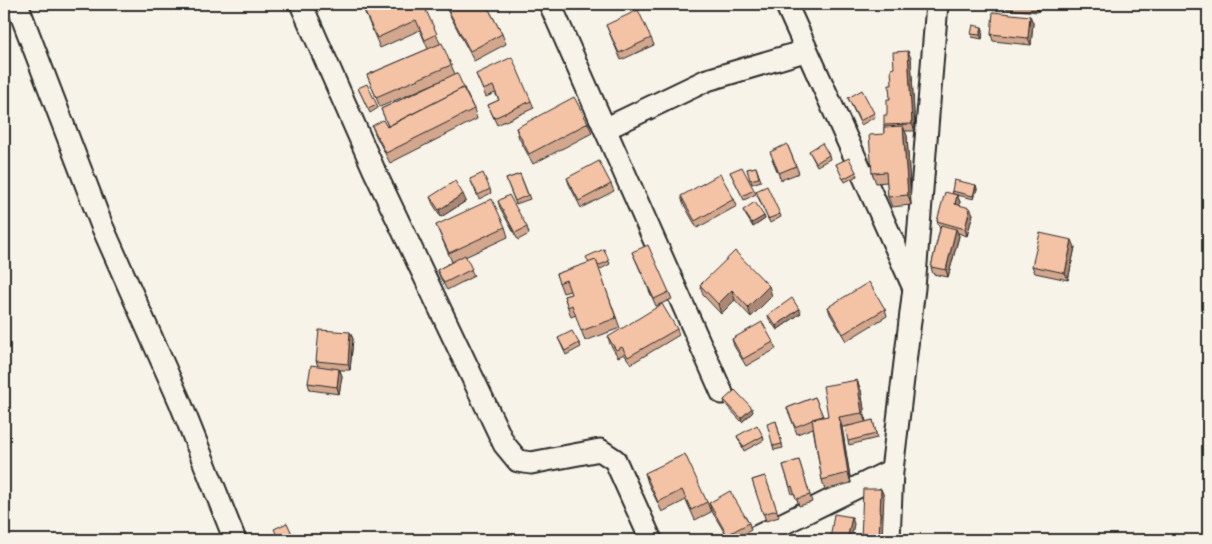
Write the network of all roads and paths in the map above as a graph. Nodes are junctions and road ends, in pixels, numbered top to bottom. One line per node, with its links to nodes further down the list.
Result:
1 (16, 4): 11 (street)
2 (301, 4): 12 (street)
3 (550, 4): 7 (street)
4 (786, 4): 6 (street)
5 (937, 4): 8 (street)
6 (805, 51): 7 (street); 8 (street)
7 (605, 129): 9 (street)
8 (914, 288): 10 (street)
9 (722, 393)
10 (892, 470): 13 (street); 14 (street)
11 (235, 540)
12 (651, 540)
13 (750, 540)
14 (889, 540)

